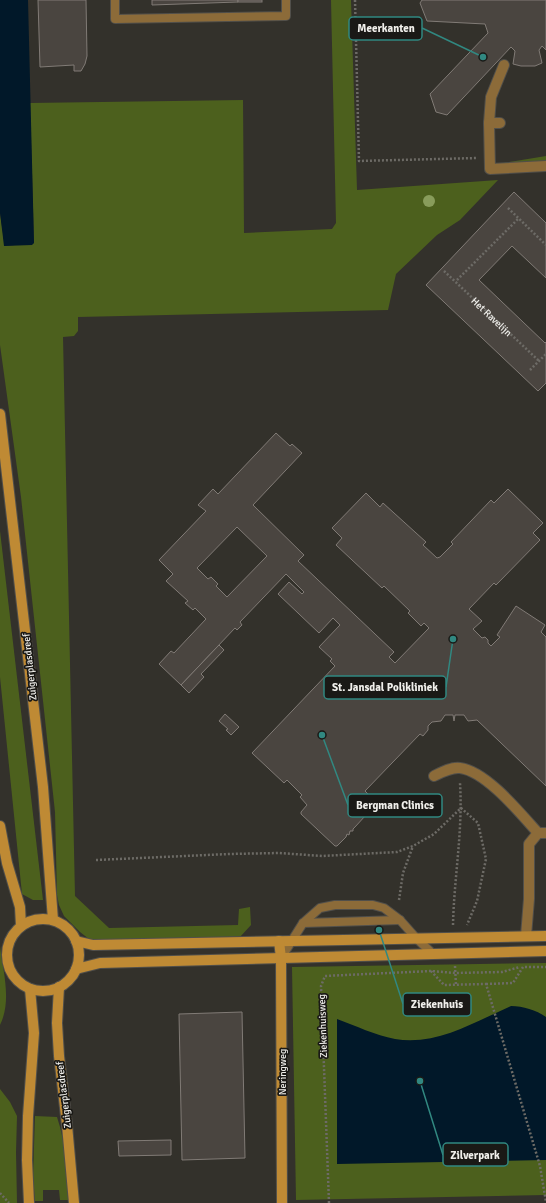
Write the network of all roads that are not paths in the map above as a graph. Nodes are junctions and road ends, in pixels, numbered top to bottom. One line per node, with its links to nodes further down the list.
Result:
1 (115, 0): 2 (lane)
2 (286, 0)
3 (504, 65): 4 (street)
4 (488, 123): 5 (street); 6 (street)
5 (500, 123)
6 (546, 166)
7 (0, 414): 11 (main road, Zuigerplasdreef)
8 (434, 776): 10 (street)
9 (0, 826): 14 (main road)
10 (542, 833): 15 (street)
11 (53, 920): 14 (main road); 18 (main road)
12 (400, 920): 13 (lane); 13 (lane); 17 (lane)
13 (303, 923): 20 (lane)
14 (21, 926): 26 (main road)
15 (526, 936): 16 (main road); 17 (main road)
16 (546, 936)
17 (416, 938): 20 (main road); 22 (lane)
18 (76, 941): 19 (main road); 24 (main road)
19 (279, 941): 20 (main road); 23 (main road, Neringweg)
20 (292, 941): 23 (lane)
21 (546, 951): 22 (main road)
22 (433, 954): 23 (main road)
23 (281, 958): 24 (main road); 29 (main road, Neringweg)
24 (76, 969): 25 (main road)
25 (59, 987): 26 (main road); 27 (main road, Zuigerplasdreef)
26 (30, 989): 28 (main road)
27 (74, 1201)
28 (29, 1202)
29 (282, 1203)

